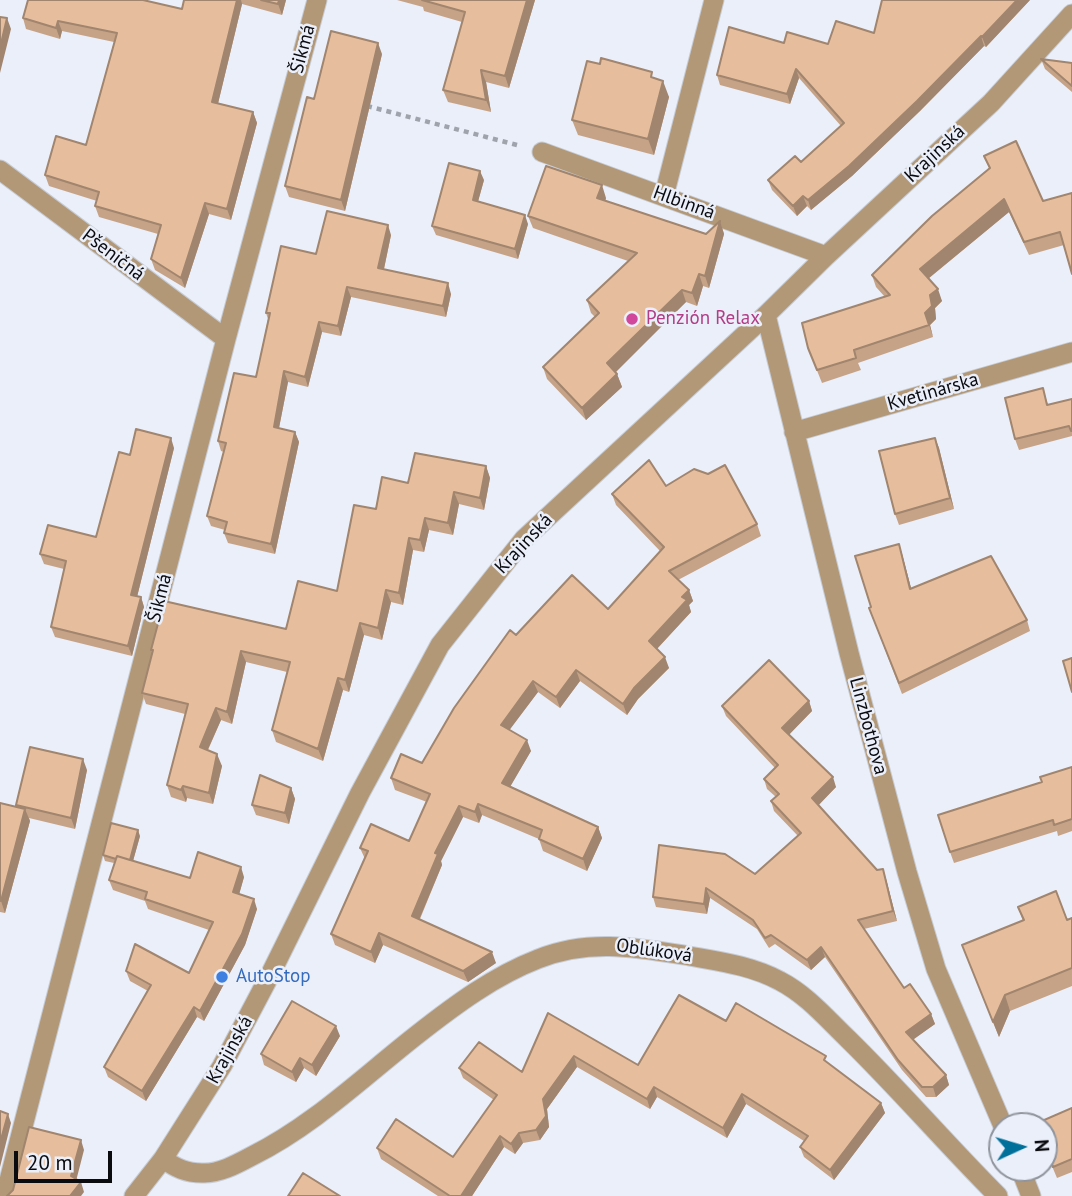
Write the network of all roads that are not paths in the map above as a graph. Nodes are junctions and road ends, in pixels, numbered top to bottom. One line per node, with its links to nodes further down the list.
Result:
1 (317, 0): 9 (street, Šikmá)
2 (714, 0): 6 (street)
3 (1072, 14): 7 (street, Krajinská)
4 (542, 152): 6 (street, Hlbinná)
5 (0, 170): 9 (street, Pšeničná)
6 (664, 196): 7 (street, Hlbinná)
7 (826, 256): 8 (street, Krajinská)
8 (766, 315): 11 (street, Linzbothova); 13 (street, Krajinská)
9 (226, 339): 14 (street, Šikmá)
10 (1072, 352): 11 (street, Kvetinárska)
11 (794, 432): 12 (street, Linzbothova)
12 (997, 1112)
13 (163, 1160): 15 (street, Krajinská); 16 (street, Oblúková)
14 (5, 1196)
15 (134, 1196)
16 (998, 1196)

